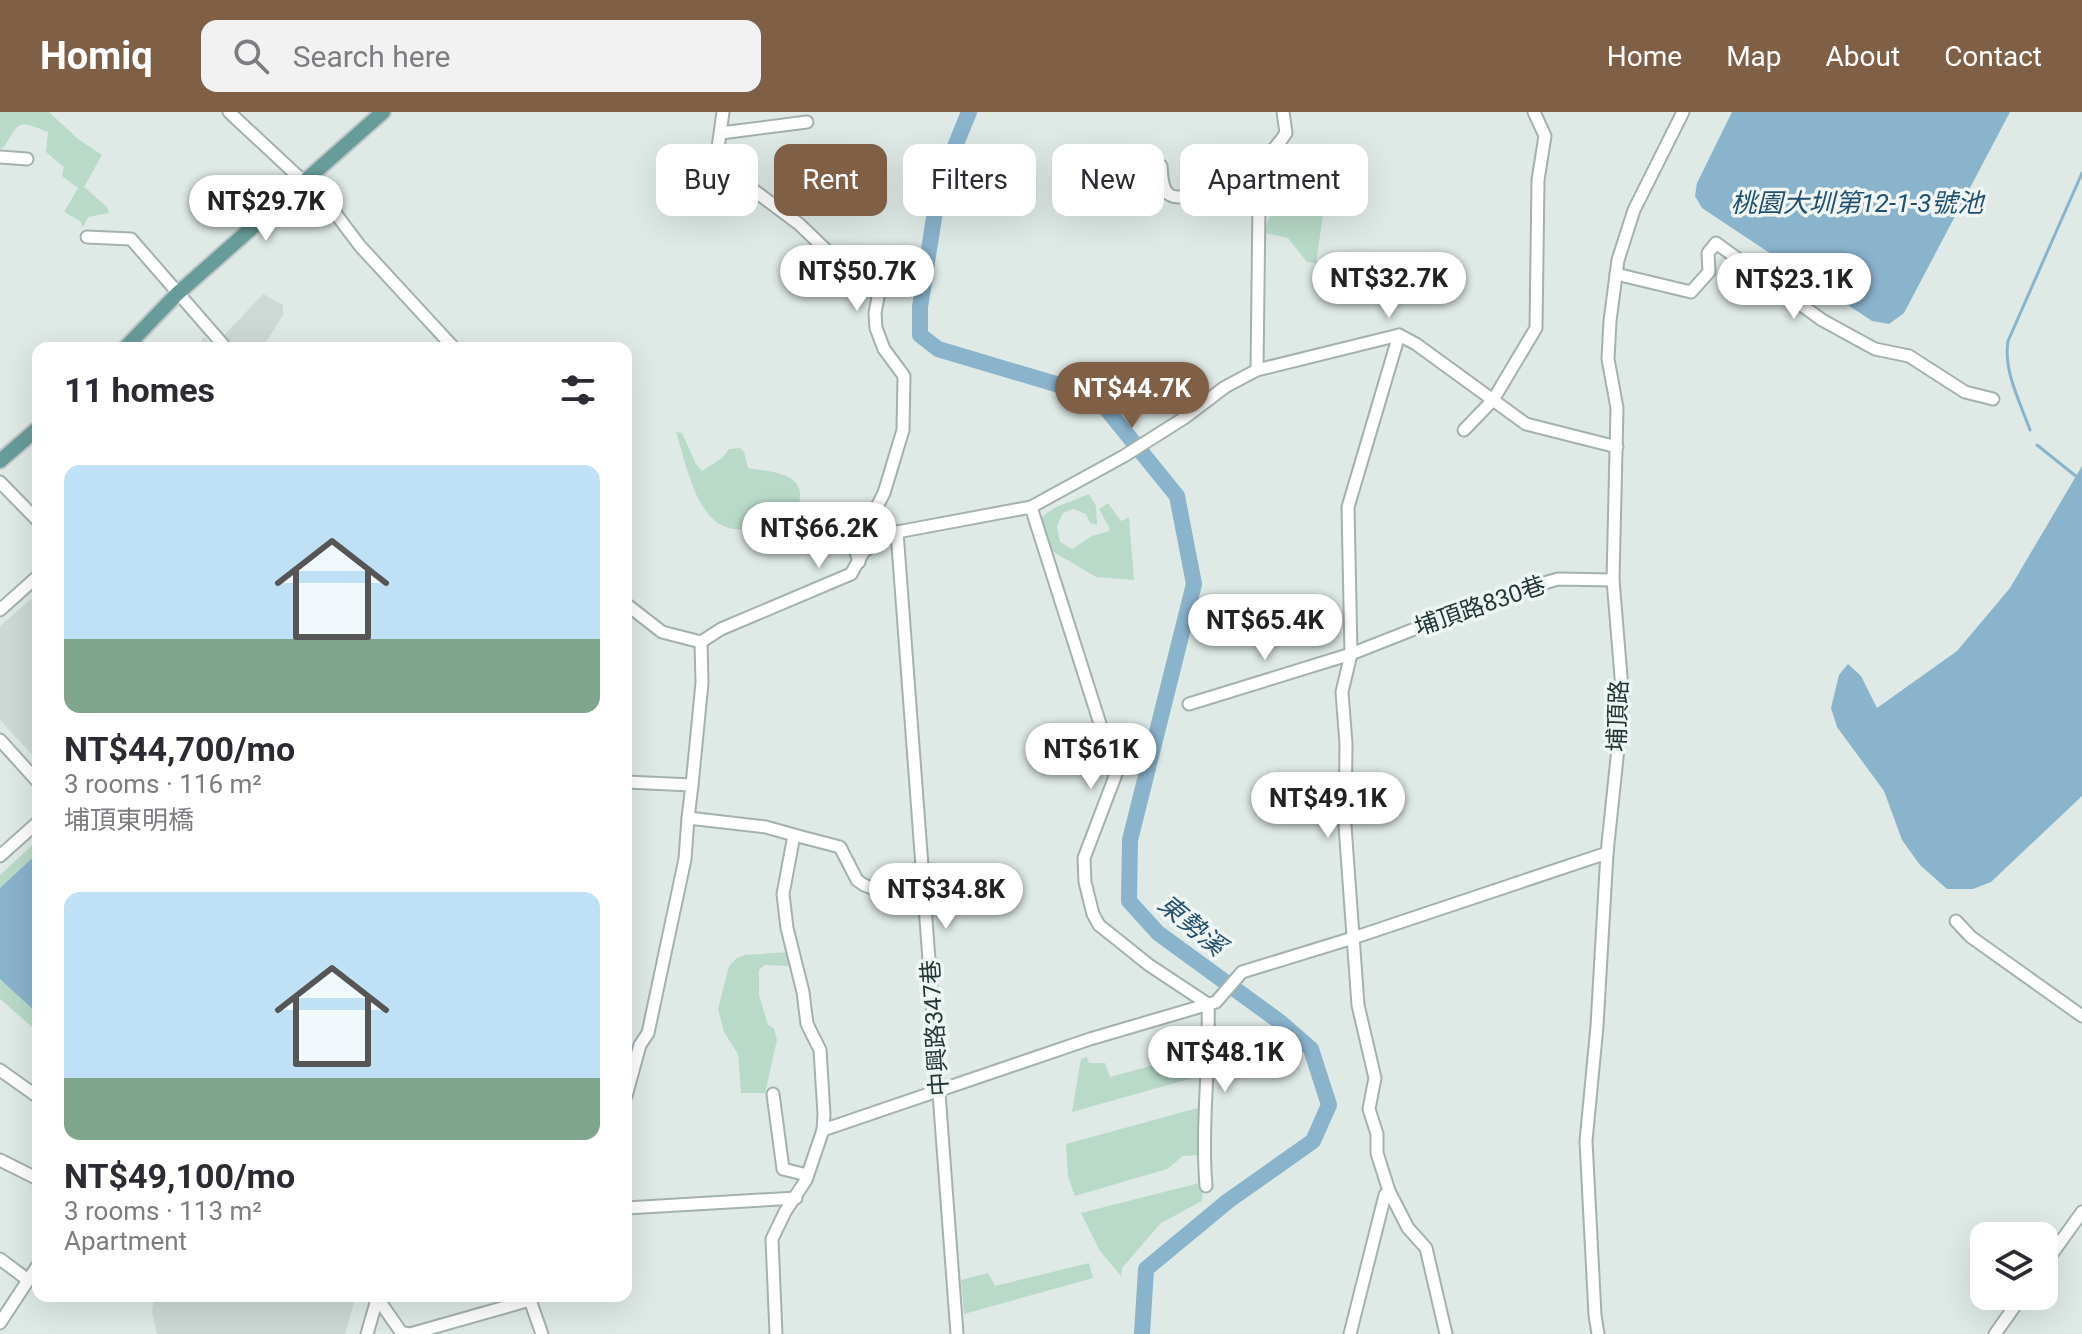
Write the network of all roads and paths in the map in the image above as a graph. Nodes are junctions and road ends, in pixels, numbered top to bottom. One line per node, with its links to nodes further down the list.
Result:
1 (229, 112): 12 (street)
2 (383, 112): 12 (main road)
3 (723, 112): 8 (street)
4 (1283, 112): 9 (street)
5 (1534, 112): 27 (street)
6 (1683, 112): 19 (street, 埔頂路)
7 (807, 122): 8 (street)
8 (721, 133): 15 (street)
9 (1276, 144)
10 (0, 157): 11 (street)
11 (27, 159)
12 (305, 179): 20 (main road); 24 (street)
13 (1164, 181): 14 (street)
14 (1180, 198)
15 (774, 205)
16 (788, 216): 36 (street)
17 (1259, 216): 25 (street)
18 (87, 237): 20 (street)
19 (1616, 274): 26 (street); 30 (street, 埔頂路)
20 (177, 294): 22 (main road); 23 (street)
21 (1399, 335): 25 (street); 27 (street); 42 (street)
22 (131, 342)
23 (221, 342)
24 (448, 342)
25 (1257, 370): 33 (street)
26 (1993, 399)
27 (1493, 400): 28 (street); 30 (street)
28 (1464, 430)
29 (32, 433): 31 (main road)
30 (1617, 447): 37 (street, 埔頂路)
31 (0, 461)
32 (0, 482): 34 (street)
33 (1031, 507): 35 (street); 56 (street)
34 (32, 515)
35 (897, 532): 36 (street); 53 (street, 中興路347巷)
36 (859, 562): 41 (street)
37 (1613, 580): 42 (street, 埔頂路830巷); 51 (street, 埔頂路)
38 (32, 581): 40 (street)
39 (632, 609): 41 (street)
40 (0, 610)
41 (701, 642): 47 (street)
42 (1351, 654): 43 (street, 埔頂路830巷); 55 (street)
43 (1189, 704)
44 (0, 740): 45 (street)
45 (32, 775)
46 (632, 782): 47 (street)
47 (692, 785): 48 (street)
48 (688, 818): 50 (street); 59 (street)
49 (32, 827): 52 (street)
50 (794, 835): 53 (street); 63 (street)
51 (1607, 853): 55 (street); 88 (street, 埔頂路)
52 (0, 856)
53 (926, 908): 60 (street, 中興路347巷)
54 (1956, 921): 57 (street)
55 (1353, 938): 56 (street); 68 (street)
56 (1212, 1003): 60 (street); 67 (street)
57 (2082, 1016)
58 (0, 1070): 61 (street)
59 (632, 1074)
60 (940, 1089): 63 (street); 85 (street, 中興路347巷)
61 (32, 1093)
62 (773, 1094): 65 (street)
63 (823, 1130): 65 (street)
64 (0, 1160): 66 (street)
65 (807, 1175): 69 (street)
66 (32, 1176)
67 (1206, 1186)
68 (1389, 1191): 86 (street); 87 (street)
69 (796, 1198): 70 (street); 84 (street)
70 (632, 1208)
71 (2082, 1212): 72 (street)
72 (2058, 1245)
73 (0, 1259): 75 (street)
74 (32, 1274): 75 (street)
75 (28, 1280): 81 (street)
76 (377, 1302): 82 (street)
77 (381, 1302): 78 (street)
78 (523, 1302)
79 (531, 1302): 83 (street)
80 (2012, 1310): 89 (street)
81 (0, 1323)
82 (367, 1334)
83 (542, 1334)
84 (776, 1334)
85 (957, 1334)
86 (1350, 1334)
87 (1446, 1334)
88 (1598, 1334)
89 (1995, 1334)

